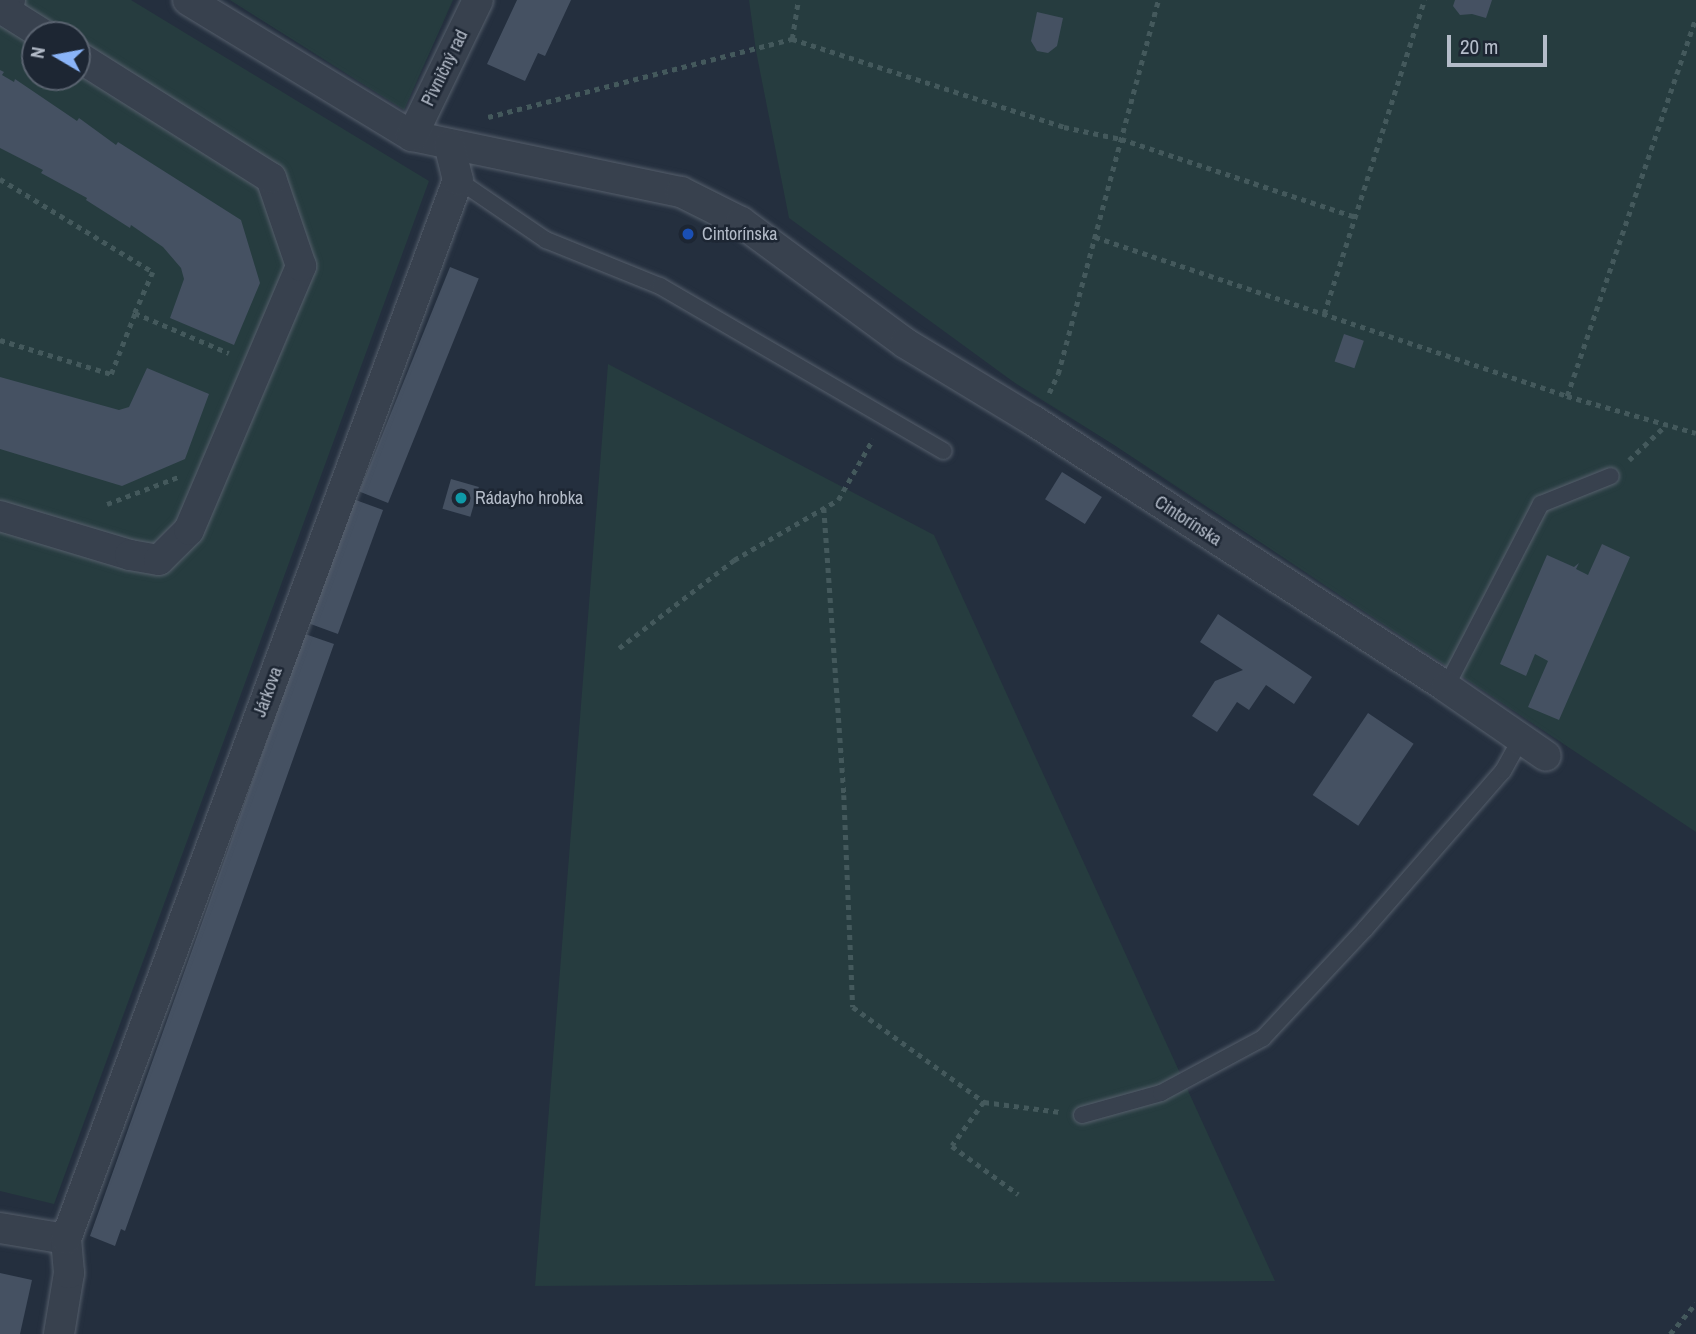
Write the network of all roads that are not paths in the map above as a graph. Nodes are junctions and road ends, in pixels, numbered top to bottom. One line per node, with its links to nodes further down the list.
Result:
1 (188, 0): 6 (street, Cintorínska)
2 (478, 0): 6 (street, Pivničný rad)
3 (5, 6): 4 (street)
4 (25, 21)
5 (91, 65): 11 (street)
6 (412, 136): 7 (street, Cintorínska)
7 (449, 145): 8 (street); 12 (street, Cintorínska)
8 (458, 180): 9 (lane); 16 (street, Járkova)
9 (943, 451)
10 (1611, 476): 12 (lane)
11 (0, 516)
12 (1446, 687): 13 (street, Cintorínska)
13 (1534, 747): 14 (lane)
14 (1082, 1115)
15 (0, 1228): 16 (street)
16 (66, 1239): 17 (street)
17 (59, 1334)

